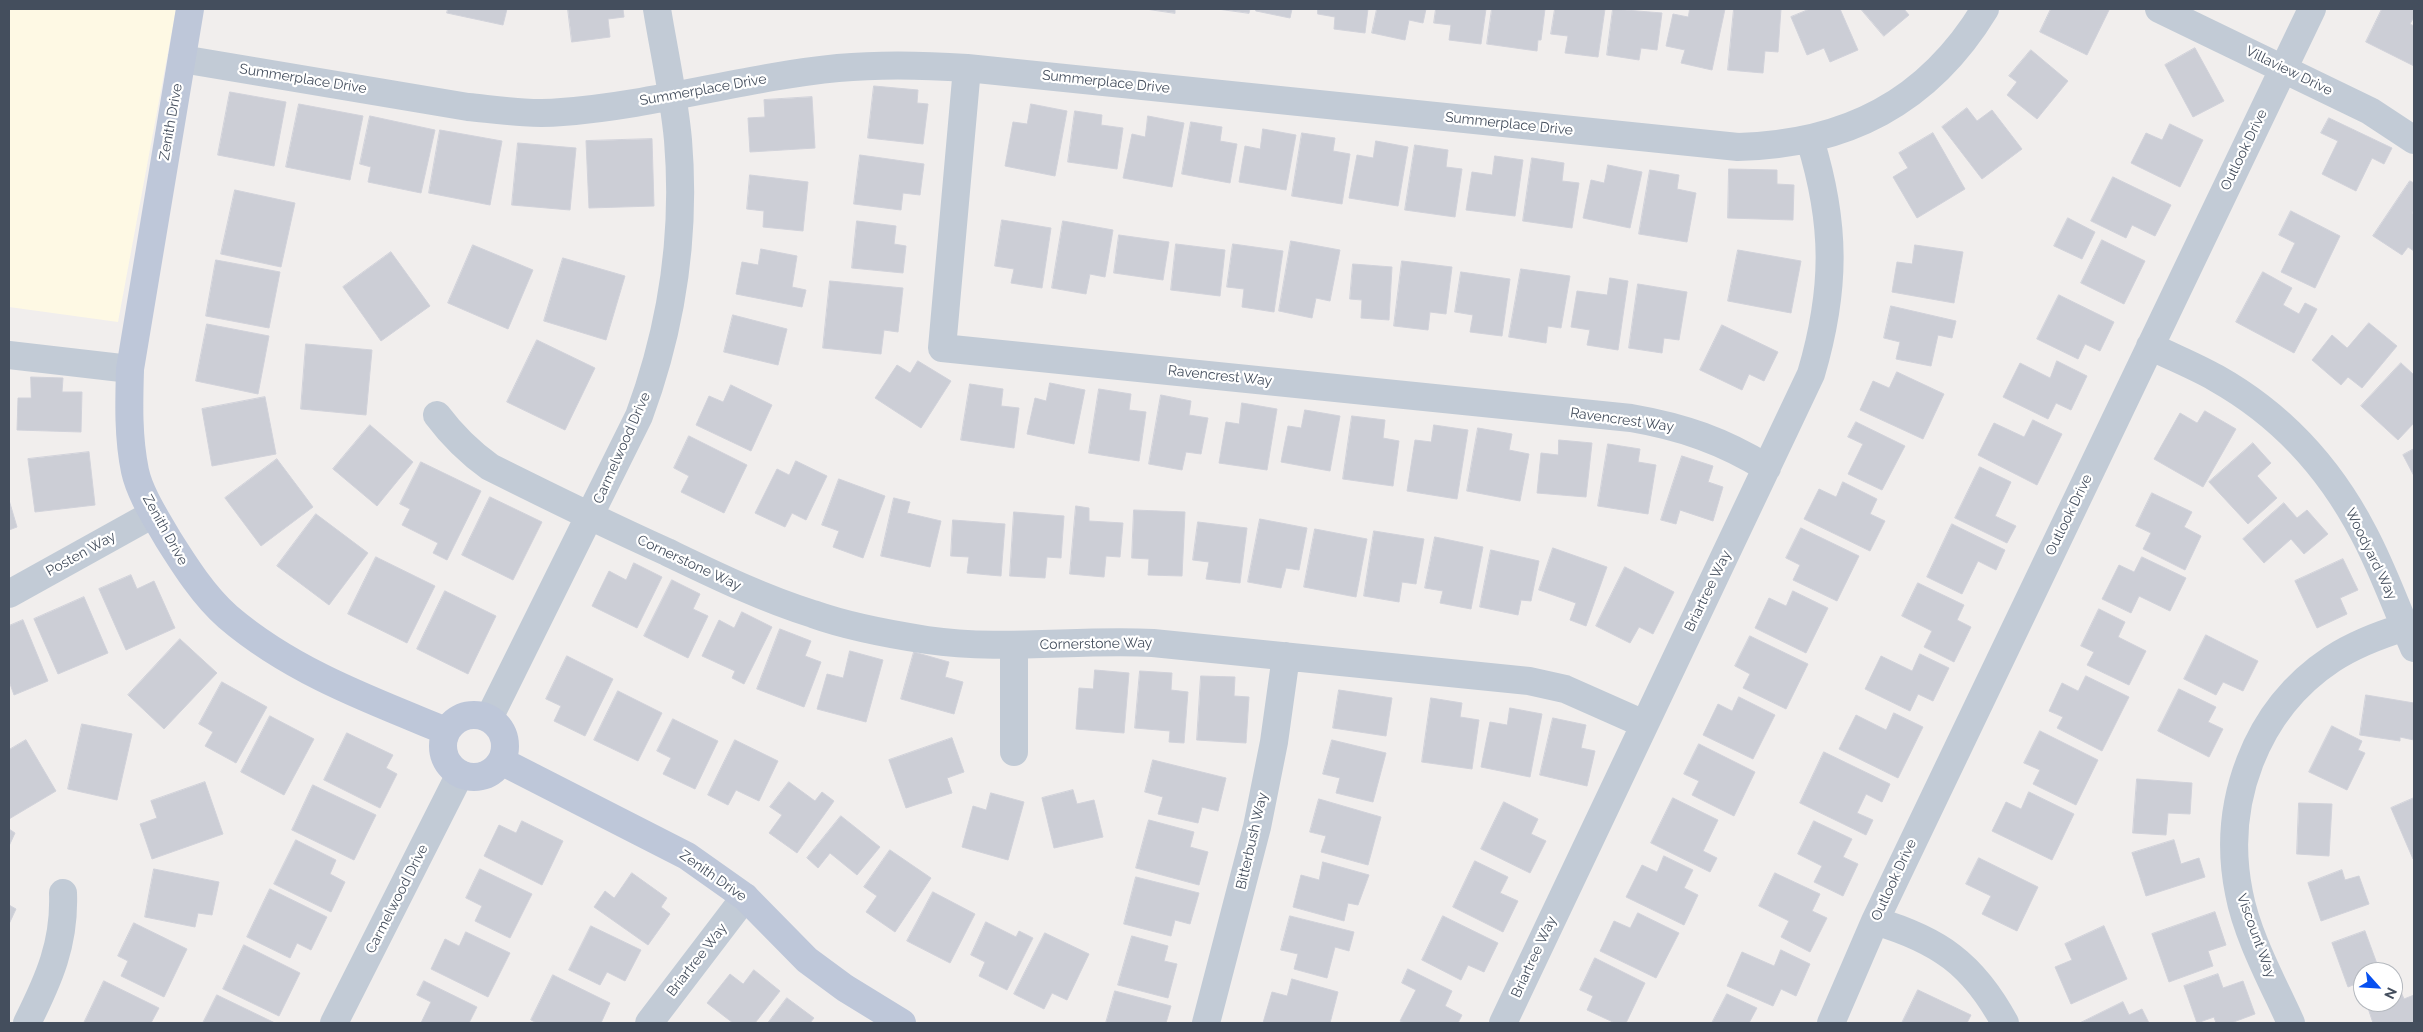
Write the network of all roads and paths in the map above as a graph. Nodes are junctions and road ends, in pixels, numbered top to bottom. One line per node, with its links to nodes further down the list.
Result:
1 (190, 9): 6 (street, Zenith Drive)
2 (657, 9): 9 (street, Carmelwood Drive)
3 (1985, 9): 10 (street, Summerplace Drive)
4 (2159, 9): 8 (street, Villaview Drive)
5 (2312, 9): 8 (street, Outlook Drive)
6 (182, 59): 9 (street, Summerplace Drive); 14 (street, Zenith Drive)
7 (967, 68): 9 (street, Summerplace Drive); 10 (street, Summerplace Drive); 16 (street, Ravencrest Way)
8 (2283, 68): 11 (street, Villaview Drive); 12 (street, Outlook Drive)
9 (672, 96): 18 (street, Carmelwood Drive)
10 (1810, 140): 16 (street, Briartree Way)
11 (2414, 140)
12 (2150, 346): 20 (street, Woodyard Way); 31 (street, Outlook Drive)
13 (9, 355): 14 (street)
14 (130, 369): 17 (street, Zenith Drive)
15 (437, 415): 18 (street, Cornerstone Way)
16 (1767, 468): 24 (street, Briartree Way)
17 (153, 514): 19 (street, Posten Way); 25 (street, Zenith Drive)
18 (591, 517): 21 (street, Cornerstone Way); 23 (street, Carmelwood Drive)
19 (9, 594)
20 (2409, 637): 40 (street, Viscount Way)
21 (1014, 646): 22 (street, Cornerstone Way); 26 (street)
22 (1286, 656): 24 (street, Cornerstone Way); 36 (street, Bitterbush Way)
23 (489, 718): 25 (street); 27 (street)
24 (1644, 724): 37 (street, Briartree Way)
25 (446, 731): 28 (street)
26 (1014, 752)
27 (501, 760): 28 (street); 30 (street, Zenith Drive)
28 (460, 774): 33 (street, Carmelwood Drive)
29 (63, 893): 32 (street)
30 (745, 897): 34 (street, Briartree Way); 35 (street, Zenith Drive)
31 (1875, 921): 38 (street, Outlook Drive); 39 (street)
32 (27, 1023)
33 (334, 1023)
34 (649, 1023)
35 (902, 1023)
36 (1206, 1023)
37 (1503, 1023)
38 (1831, 1023)
39 (2005, 1023)
40 (2291, 1023)

